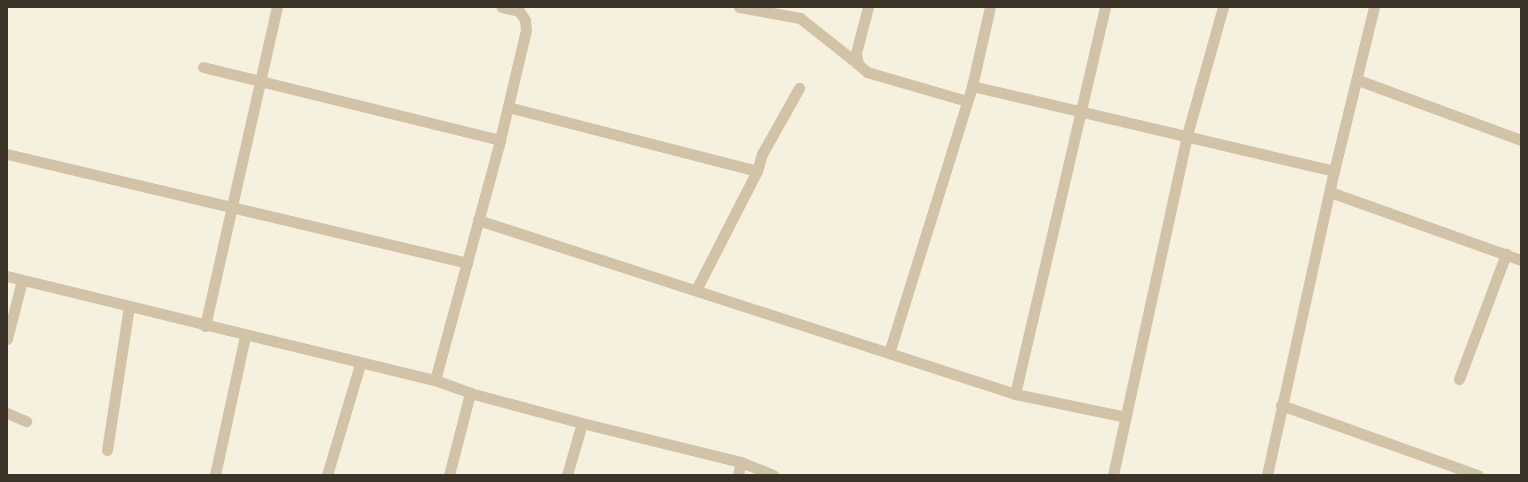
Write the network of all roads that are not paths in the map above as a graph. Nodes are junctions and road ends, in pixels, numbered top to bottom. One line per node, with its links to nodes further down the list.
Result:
1 (277, 7): 12 (street)
2 (501, 7): 16 (street)
3 (739, 7): 9 (street)
4 (868, 7): 9 (street)
5 (990, 7): 13 (street)
6 (1105, 7): 17 (street)
7 (1223, 7): 18 (street)
8 (1374, 7): 11 (street)
9 (858, 64): 15 (street)
10 (203, 67): 12 (street)
11 (1358, 80): 20 (street); 23 (street)
12 (260, 82): 19 (street); 25 (street)
13 (972, 86): 15 (street); 17 (street)
14 (799, 88): 22 (street)
15 (968, 101): 37 (street)
16 (508, 107): 19 (street); 22 (street)
17 (1081, 111): 18 (street); 42 (street)
18 (1187, 135): 23 (street); 45 (street)
19 (500, 140): 26 (street)
20 (1521, 140)
21 (7, 154): 25 (street)
22 (757, 171): 32 (street)
23 (1334, 171): 24 (street)
24 (1330, 192): 27 (street); 43 (street)
25 (232, 207): 29 (street); 34 (street)
26 (478, 220): 29 (street); 32 (street)
27 (1506, 254): 28 (street); 39 (street)
28 (1521, 260)
29 (467, 262): 40 (street)
30 (7, 276): 31 (street)
31 (22, 280): 33 (street); 36 (street)
32 (696, 290): 37 (street)
33 (129, 307): 34 (street); 48 (street)
34 (205, 326): 35 (street)
35 (245, 336): 38 (street); 50 (street)
36 (7, 339)
37 (890, 353): 42 (street)
38 (360, 364): 40 (street); 51 (street)
39 (1459, 379)
40 (435, 380): 41 (street)
41 (470, 393): 47 (street); 52 (street)
42 (1015, 394): 45 (street)
43 (1281, 405): 57 (street); 58 (street)
44 (7, 412): 46 (street)
45 (1126, 417): 56 (street)
46 (26, 420)
47 (582, 424): 49 (street); 53 (street)
48 (107, 450)
49 (741, 462): 54 (street); 55 (street)
50 (215, 475)
51 (327, 475)
52 (449, 475)
53 (567, 475)
54 (738, 475)
55 (774, 475)
56 (1113, 475)
57 (1267, 475)
58 (1478, 475)

